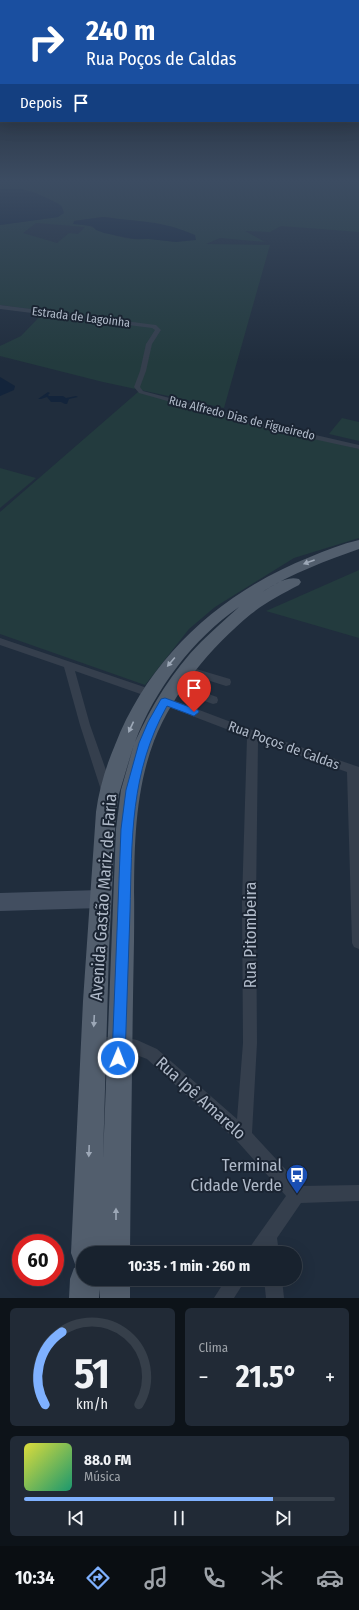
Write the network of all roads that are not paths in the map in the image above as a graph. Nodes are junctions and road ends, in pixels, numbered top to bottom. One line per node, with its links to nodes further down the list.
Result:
1 (0, 307): 2 (street, Estrada de Lagoinha)
2 (141, 380): 3 (street, Rua Alfredo Dias de Figueiredo)
3 (359, 447)
4 (359, 544): 6 (main road, Avenida Gastão Mariz de Faria, one-way to 6)
5 (359, 556): 6 (main road, Avenida Gastão Mariz de Faria)
6 (204, 639): 10 (main road, Avenida Gastão Mariz de Faria); 10 (main road, Avenida Gastão Mariz de Faria, one-way to 10)
7 (0, 641): 8 (street, Rua Poços de Caldas)
8 (68, 664): 10 (street, Rua Poços de Caldas); 14 (street)
9 (226, 682): 10 (street)
10 (169, 688): 11 (street); 12 (street, Rua Poços de Caldas); 14 (main road, Avenida Gastão Mariz de Faria, one-way to 14); 18 (main road, Avenida Gastão Mariz de Faria)
11 (213, 700)
12 (253, 735): 13 (street, Rua Poços de Caldas); 20 (street, Rua Pitombeira)
13 (356, 770): 17 (street)
14 (108, 795): 15 (main road, Avenida Gastão Mariz de Faria)
15 (100, 898): 16 (main road); 19 (main road, Avenida Gastão Mariz de Faria, one-way to 19)
16 (0, 902)
17 (359, 943)
18 (119, 1043): 19 (street, Rua Ipê Amarelo); 20 (street, Rua Ipê Amarelo); 25 (main road, Avenida Gastão Mariz de Faria, one-way to 18)
19 (93, 1044): 24 (main road, Avenida Gastão Mariz de Faria, one-way to 24)
20 (244, 1136): 22 (street, Rua Ipê Amarelo)
21 (359, 1193): 22 (street)
22 (297, 1195): 23 (street)
23 (269, 1245)
24 (86, 1246)
25 (116, 1246)
26 (85, 1286): 30 (main road)
27 (115, 1286): 31 (main road)
28 (232, 1286): 32 (street)
29 (274, 1286): 33 (street)
30 (84, 1298)
31 (115, 1298)
32 (223, 1298)
33 (275, 1298)

